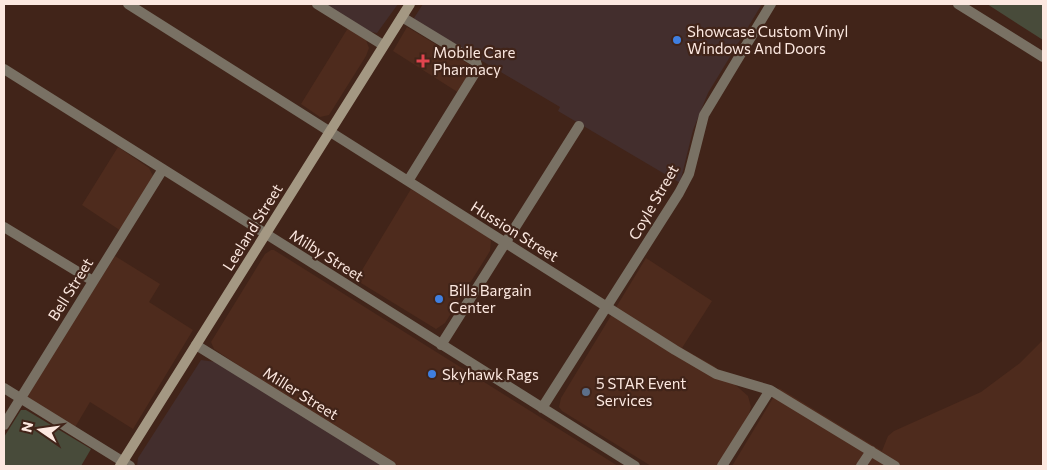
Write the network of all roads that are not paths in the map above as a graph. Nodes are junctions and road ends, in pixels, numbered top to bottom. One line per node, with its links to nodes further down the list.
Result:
1 (128, 4): 11 (street, Hussion Street)
2 (317, 4): 7 (street)
3 (410, 4): 6 (main road, Leeland Street)
4 (771, 4): 18 (street, Coyle Street)
5 (958, 4): 8 (street)
6 (402, 17): 7 (main road, Leeland Street); 13 (street)
7 (384, 45): 11 (main road, Leeland Street)
8 (1043, 57)
9 (4, 69): 12 (street, Milby Street)
10 (580, 126): 16 (street)
11 (330, 131): 13 (street, Hussion Street); 15 (main road, Leeland Street)
12 (163, 169): 15 (street, Milby Street); 17 (street, Bell Street)
13 (408, 181): 16 (street, Hussion Street)
14 (4, 227): 17 (street)
15 (265, 234): 19 (main road, Leeland Street); 20 (street, Milby Street)
16 (505, 243): 18 (street, Hussion Street); 20 (street)
17 (93, 281): 23 (street, Bell Street)
18 (606, 306): 22 (street, Hussion Street); 24 (street, Coyle Street)
19 (196, 345): 27 (main road, Leeland Street); 28 (street, Miller Street)
20 (441, 345): 24 (street, Milby Street)
21 (4, 388): 23 (street)
22 (770, 390): 26 (street, Hussion Street); 30 (street)
23 (20, 398): 25 (street, Bell Street); 27 (street)
24 (542, 408): 29 (street, Milby Street)
25 (4, 425)
26 (870, 451): 31 (street); 32 (street, Hussion Street)
27 (124, 465)
28 (391, 466)
29 (634, 466)
30 (722, 466)
31 (860, 466)
32 (895, 466)

